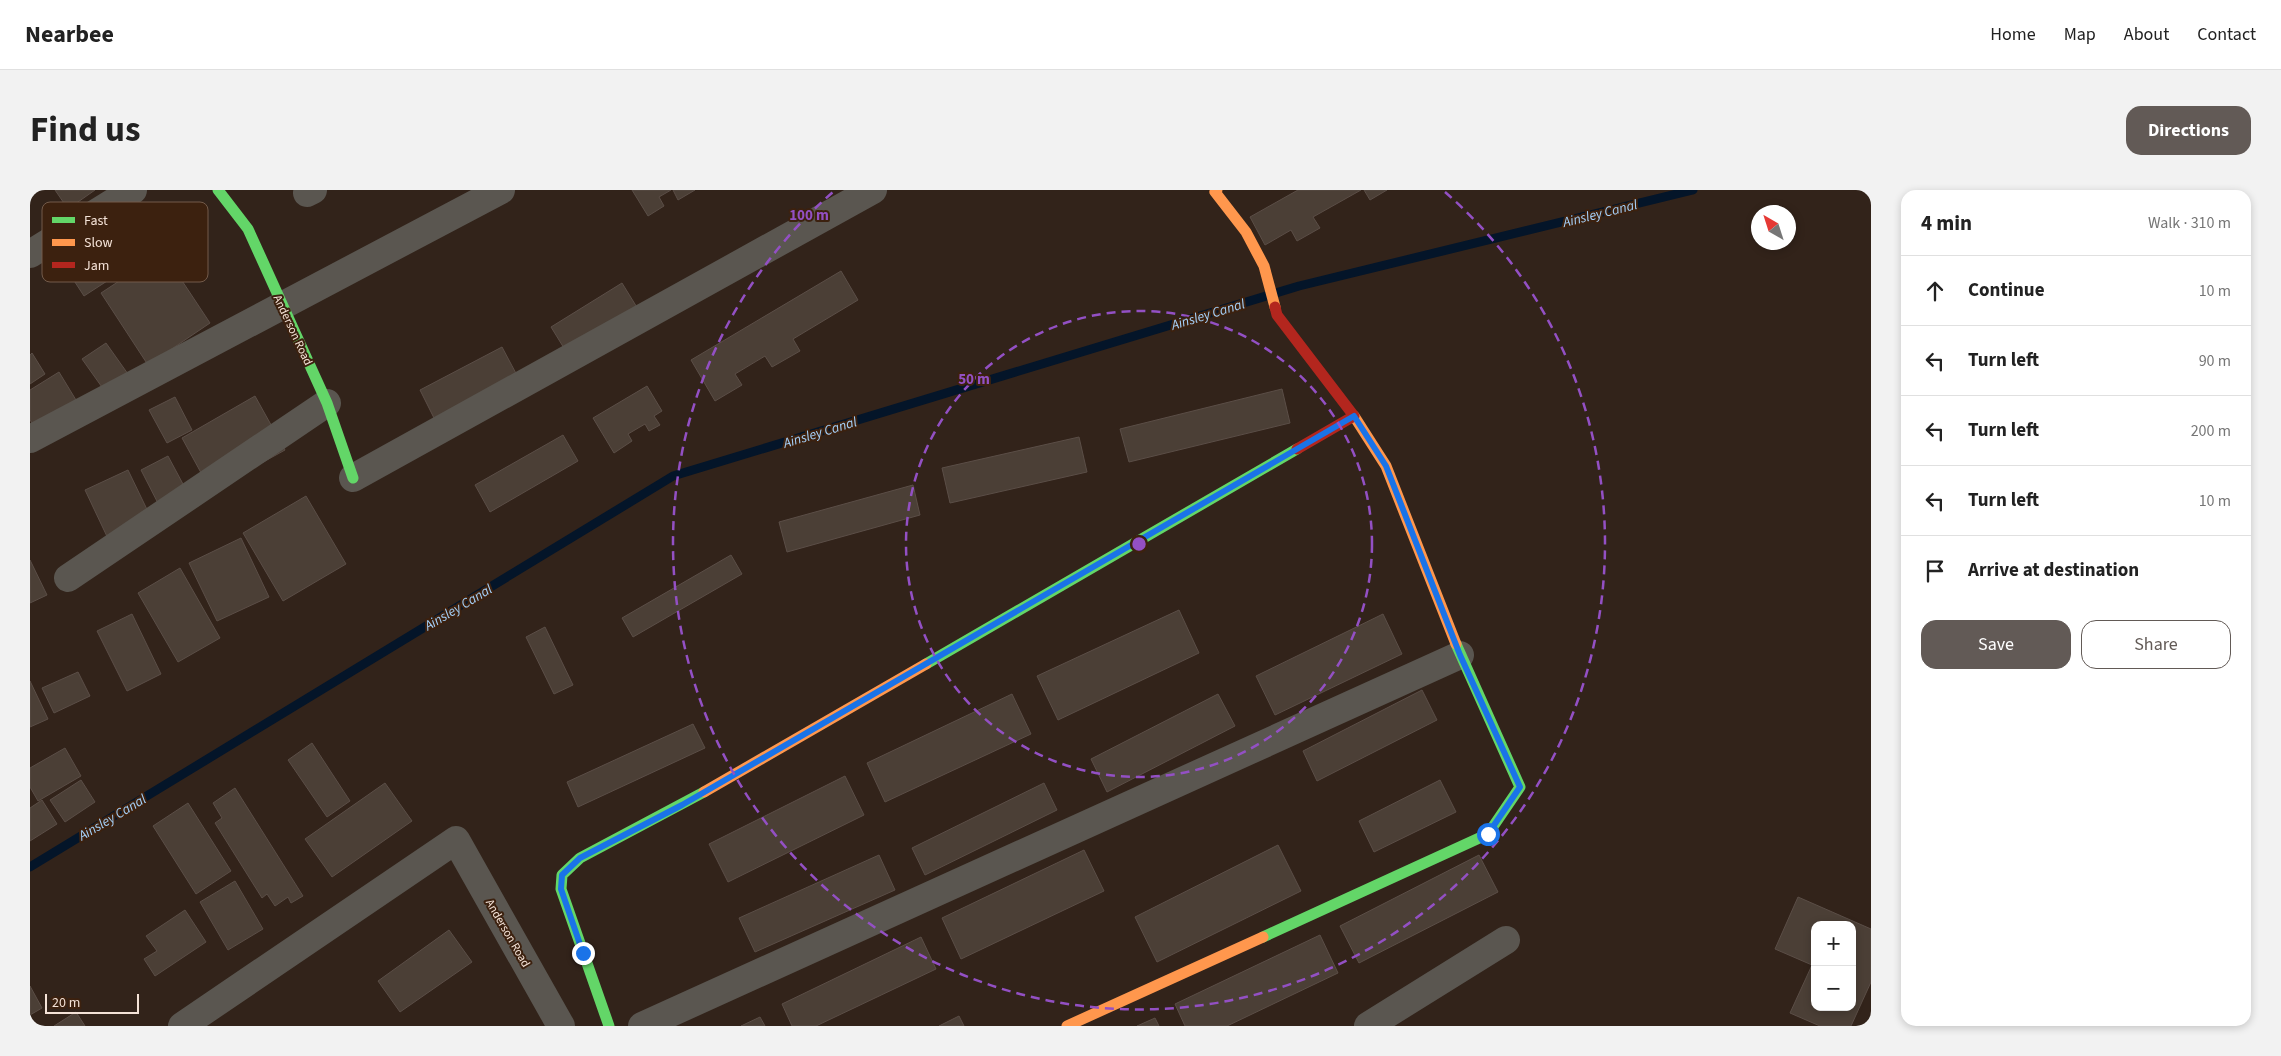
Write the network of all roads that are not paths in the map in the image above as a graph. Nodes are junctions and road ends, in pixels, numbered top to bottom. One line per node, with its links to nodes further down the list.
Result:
1 (133, 190): 6 (street)
2 (218, 190): 9 (street, Anderson Road)
3 (501, 190): 9 (street)
4 (873, 190): 13 (street)
5 (1217, 190): 11 (street)
6 (114, 202)
7 (42, 247): 8 (street)
8 (30, 254)
9 (282, 305): 10 (street, Anderson Road); 12 (street)
10 (327, 403): 13 (street, Anderson Road); 14 (street)
11 (1354, 416): 15 (street); 19 (street)
12 (30, 439)
13 (353, 478)
14 (68, 578)
15 (1460, 655): 20 (street); 21 (street)
16 (1506, 940): 22 (street)
17 (182, 1026): 18 (street, Anderson Road)
18 (561, 1026)
19 (609, 1026)
20 (642, 1026)
21 (1067, 1026)
22 (1368, 1026)

